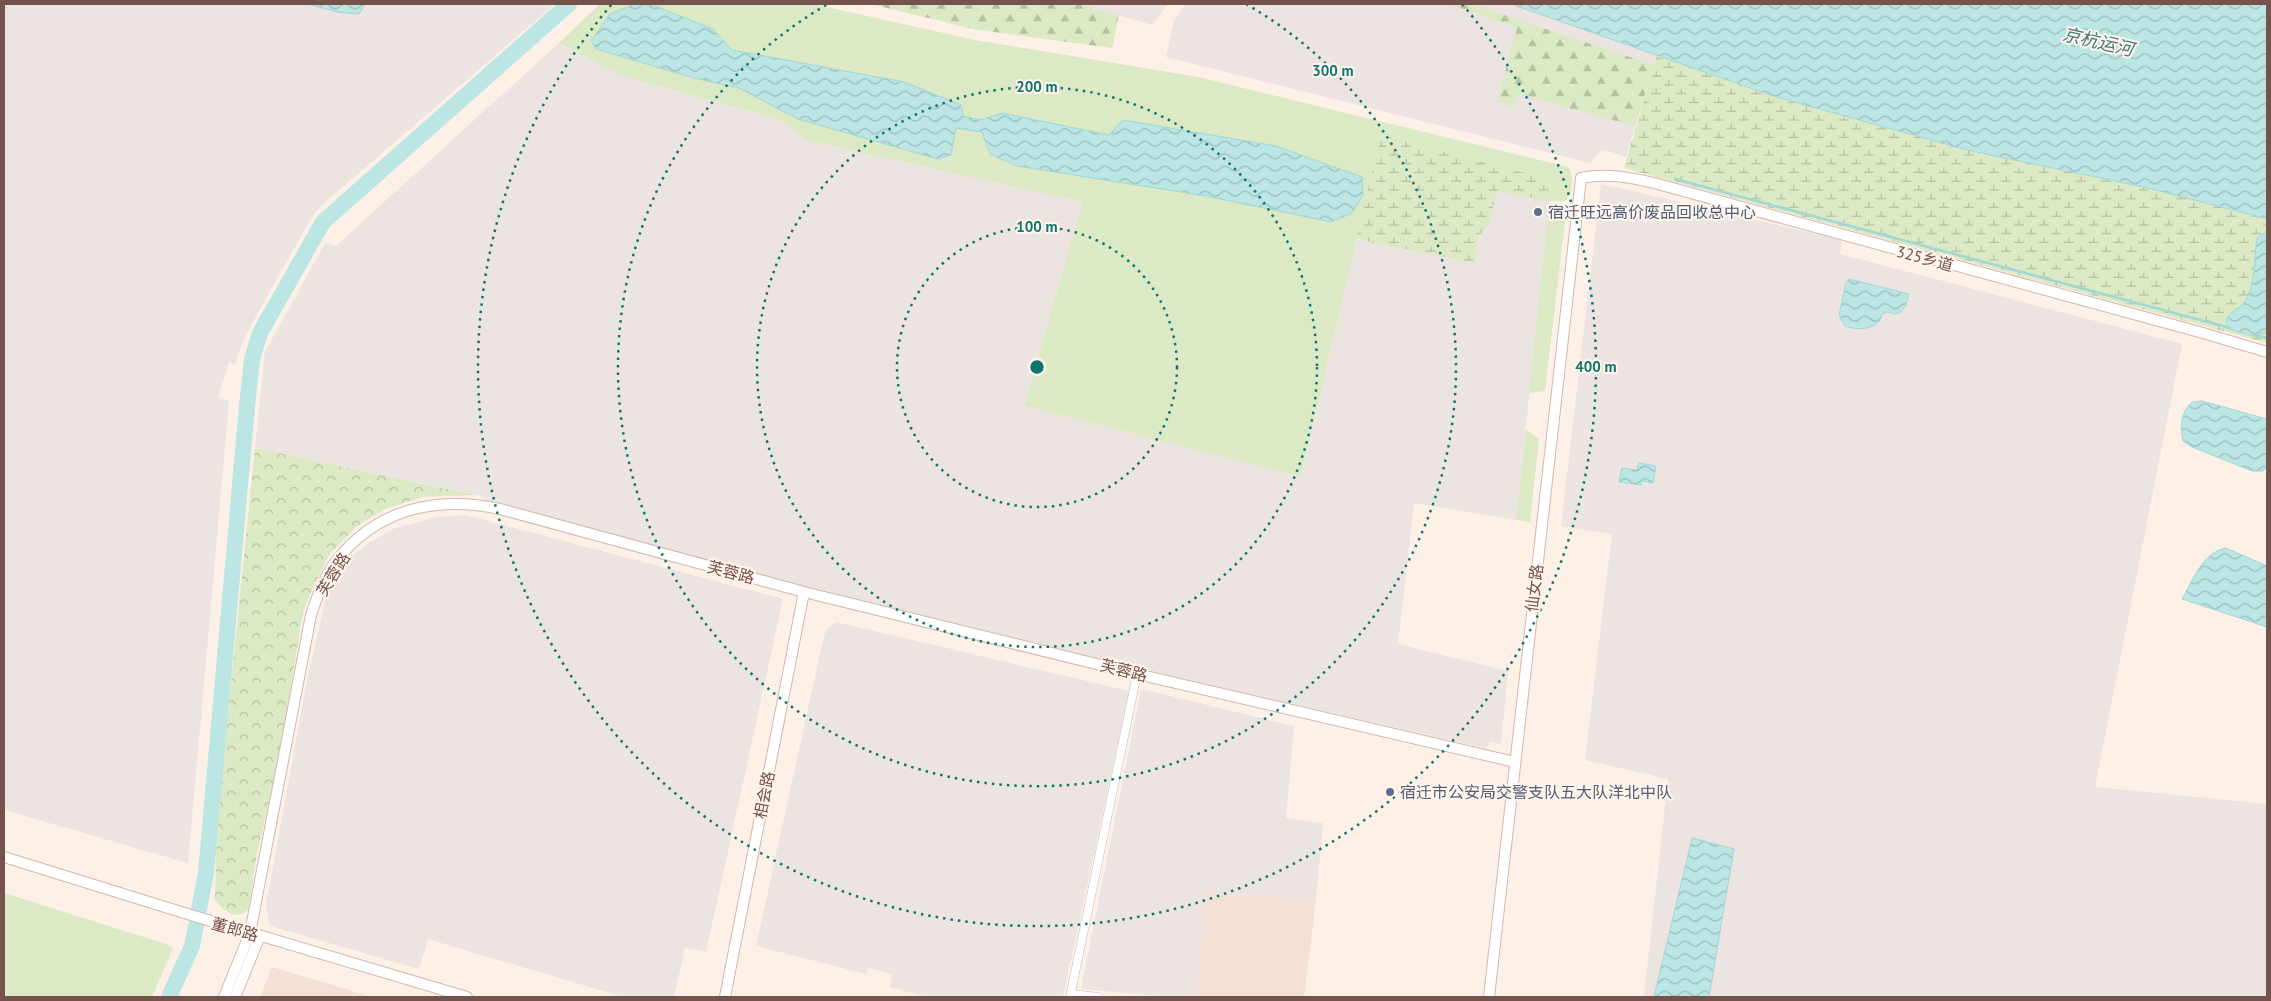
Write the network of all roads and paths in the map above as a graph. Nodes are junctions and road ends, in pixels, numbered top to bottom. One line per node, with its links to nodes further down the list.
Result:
1 (1580, 178): 2 (street, 325乡道); 5 (street, 仙女路)
2 (2267, 352)
3 (804, 592): 4 (street, 芙蓉路); 7 (street, 芙蓉路); 13 (street, 相会路)
4 (1137, 674): 5 (street, 芙蓉路); 9 (street)
5 (1514, 762): 15 (street, 仙女路)
6 (4, 857): 7 (street, 董郎路)
7 (250, 933): 8 (street, 董郎路); 10 (street, 芙蓉路)
8 (260, 936): 11 (street); 12 (street, 董郎路)
9 (1070, 996): 14 (street)
10 (224, 997)
11 (235, 997)
12 (467, 997)
13 (724, 997)
14 (1098, 997)
15 (1489, 997)

